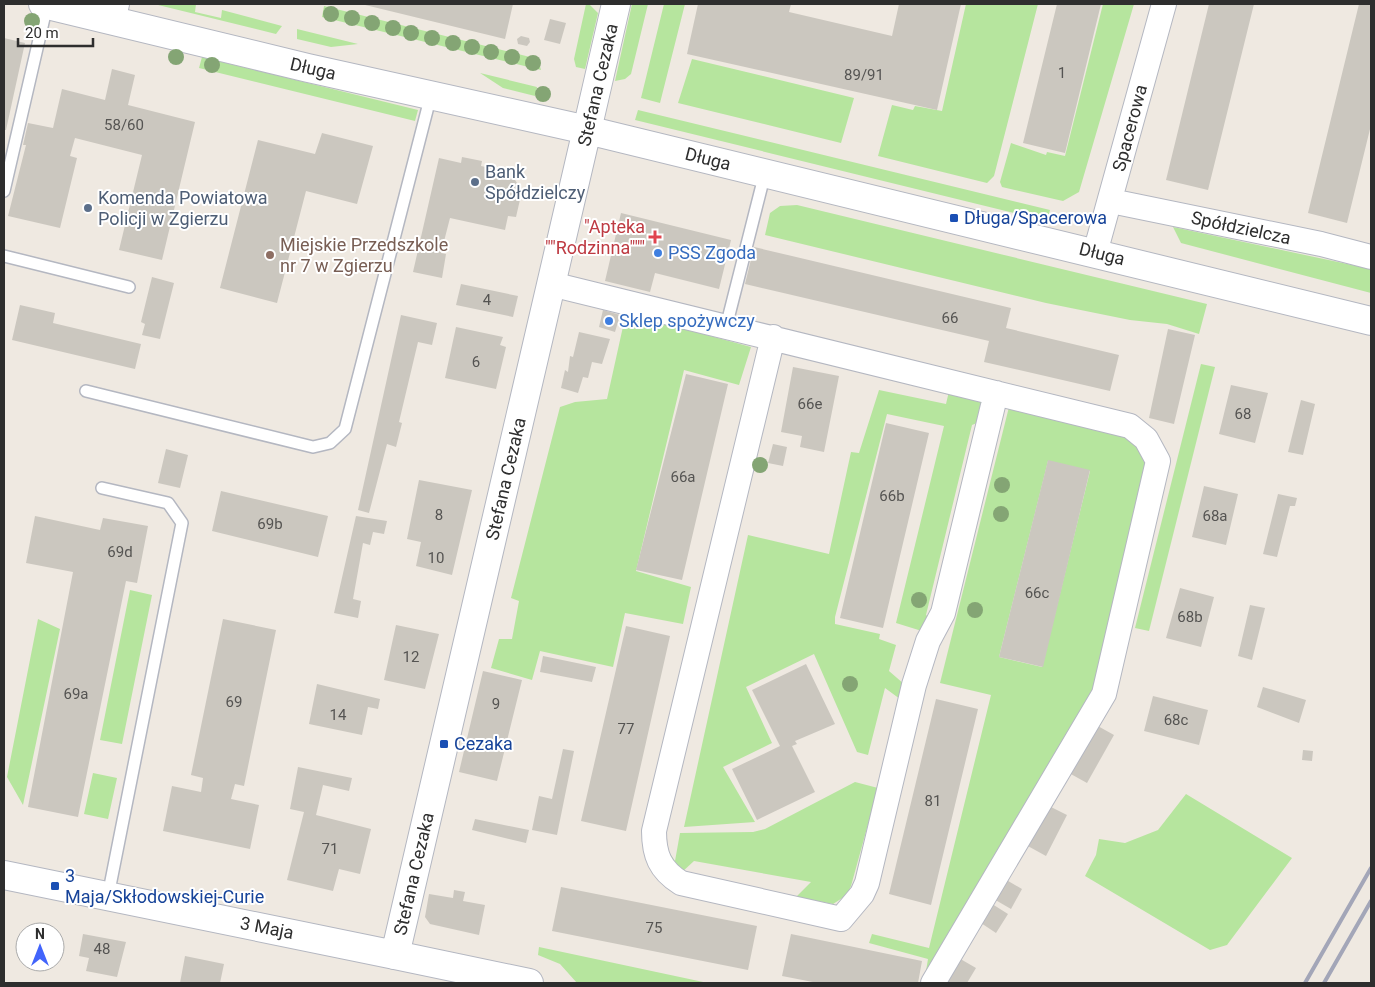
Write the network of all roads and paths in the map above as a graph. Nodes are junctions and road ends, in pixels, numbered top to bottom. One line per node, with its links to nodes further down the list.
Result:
1 (45, 4): 4 (main road, Długa); 8 (lane)
2 (1164, 4): 9 (street, Spacerowa)
3 (613, 5): 6 (main road, Stefana Cezaka)
4 (115, 12): 5 (main road, Długa)
5 (430, 94): 6 (main road, Długa); 18 (lane)
6 (588, 130): 7 (main road, Długa); 13 (main road, Stefana Cezaka)
7 (765, 172): 10 (main road, Długa); 16 (lane)
8 (4, 191)
9 (1111, 201): 10 (street, Spacerowa); 12 (street, Spółdzielcza)
10 (1095, 253): 15 (main road, Długa)
11 (4, 256): 14 (lane)
12 (1371, 257)
13 (551, 284): 16 (street); 23 (main road, Stefana Cezaka)
14 (129, 287)
15 (1371, 321)
16 (726, 327): 17 (street)
17 (773, 338): 19 (street); 19 (street)
18 (86, 390)
19 (996, 394): 25 (street)
20 (102, 488): 22 (lane)
21 (4, 875): 22 (main road, 3 Maja)
22 (108, 896): 23 (main road, 3 Maja)
23 (395, 955): 24 (main road, 3 Maja)
24 (529, 983)
25 (933, 983)

